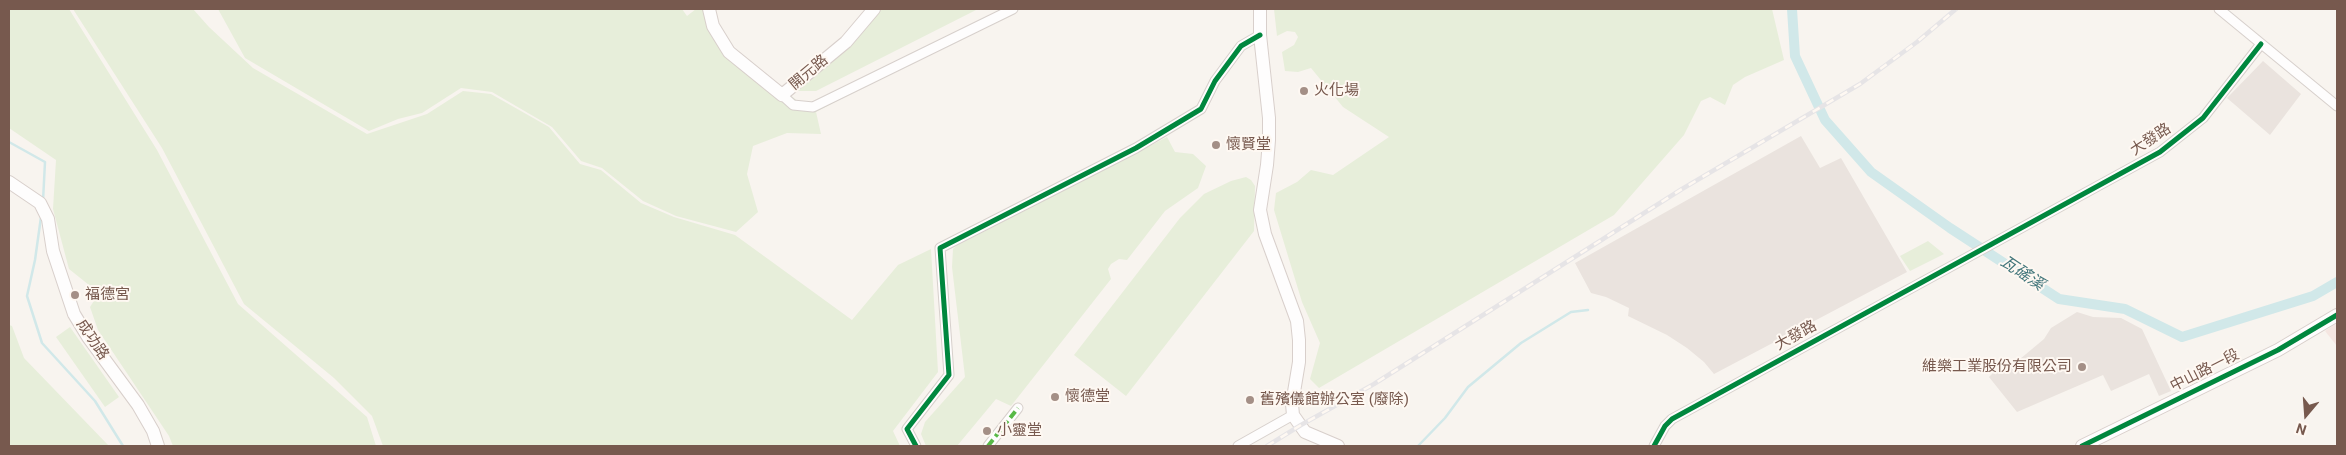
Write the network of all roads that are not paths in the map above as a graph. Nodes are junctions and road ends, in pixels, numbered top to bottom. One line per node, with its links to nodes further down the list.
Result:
1 (709, 9): 8 (street, 開元路)
2 (874, 9): 8 (street, 開元路)
3 (1013, 9): 8 (street)
4 (1260, 9): 6 (street)
5 (2219, 9): 7 (street)
6 (1260, 35): 13 (street); 15 (street)
7 (2261, 44): 9 (street); 19 (street, 大發路)
8 (782, 95)
9 (2337, 106)
10 (9, 182): 14 (street, 成功路)
11 (2337, 315): 20 (street, 中山路一段)
12 (1018, 408): 16 (street)
13 (1293, 415): 17 (street); 18 (street)
14 (158, 446)
15 (916, 446)
16 (988, 446)
17 (1238, 446)
18 (1338, 446)
19 (1654, 446)
20 (2082, 446)

